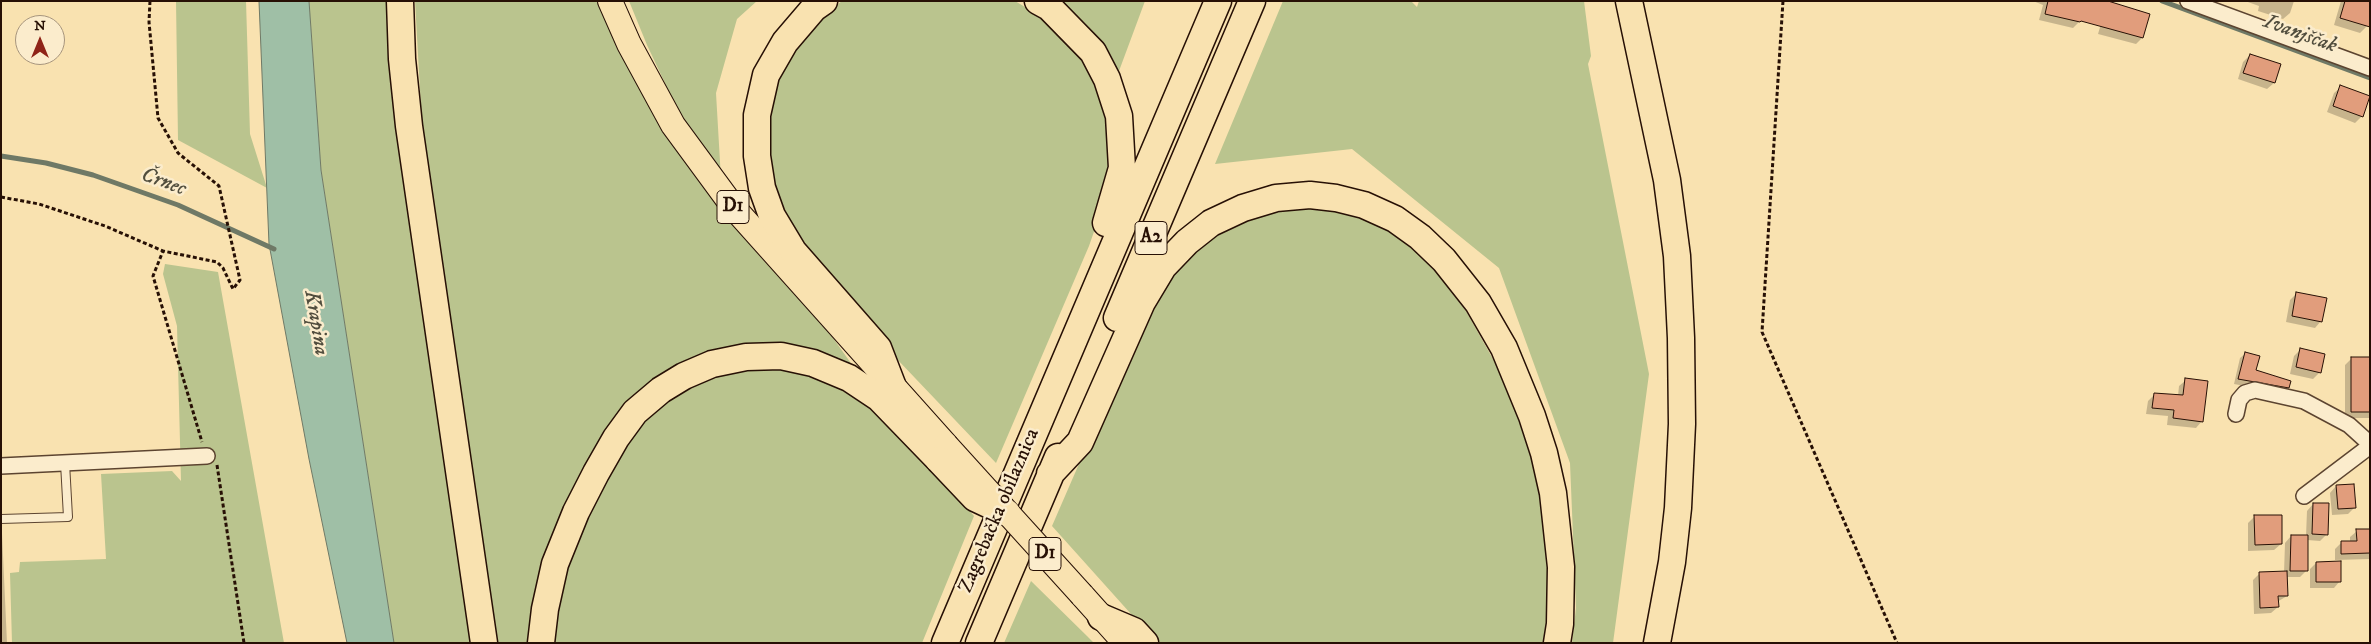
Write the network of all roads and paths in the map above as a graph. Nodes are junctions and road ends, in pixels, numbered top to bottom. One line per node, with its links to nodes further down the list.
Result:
1 (150, 1): 13 (path)
2 (400, 1): 30 (highway)
3 (610, 1): 15 (main road, D1)
4 (824, 1): 15 (highway)
5 (1038, 1): 14 (highway)
6 (1218, 1): 14 (highway, A2)
7 (1252, 1): 22 (highway, A2)
8 (1629, 1): 37 (highway)
9 (1783, 1): 38 (path)
10 (2188, 1): 11 (street)
11 (2370, 68)
12 (1, 197): 13 (path)
13 (163, 251): 19 (path)
14 (1056, 379): 26 (highway, Zagrebačka obilaznica / A2)
15 (892, 387): 18 (main road, D1)
16 (2236, 414): 17 (street)
17 (2370, 445): 23 (street)
18 (943, 452): 24 (highway, bridge); 31 (highway)
19 (206, 456): 20 (street); 29 (path)
20 (65, 463): 21 (street); 25 (lane)
21 (1, 466)
22 (1050, 474): 28 (highway, Zagrebačka obilaznica / A2); 36 (highway)
23 (2304, 496)
24 (1007, 513): 27 (main road, D1, bridge)
25 (1, 519)
26 (958, 611): 32 (highway); 33 (highway, Zagrebačka obilaznica / A2)
27 (1101, 617): 34 (main road); 35 (highway)
28 (980, 642)
29 (244, 643)
30 (484, 643)
31 (541, 643)
32 (929, 643)
33 (945, 643)
34 (1125, 643)
35 (1144, 643)
36 (1557, 643)
37 (1657, 643)
38 (1897, 643)

